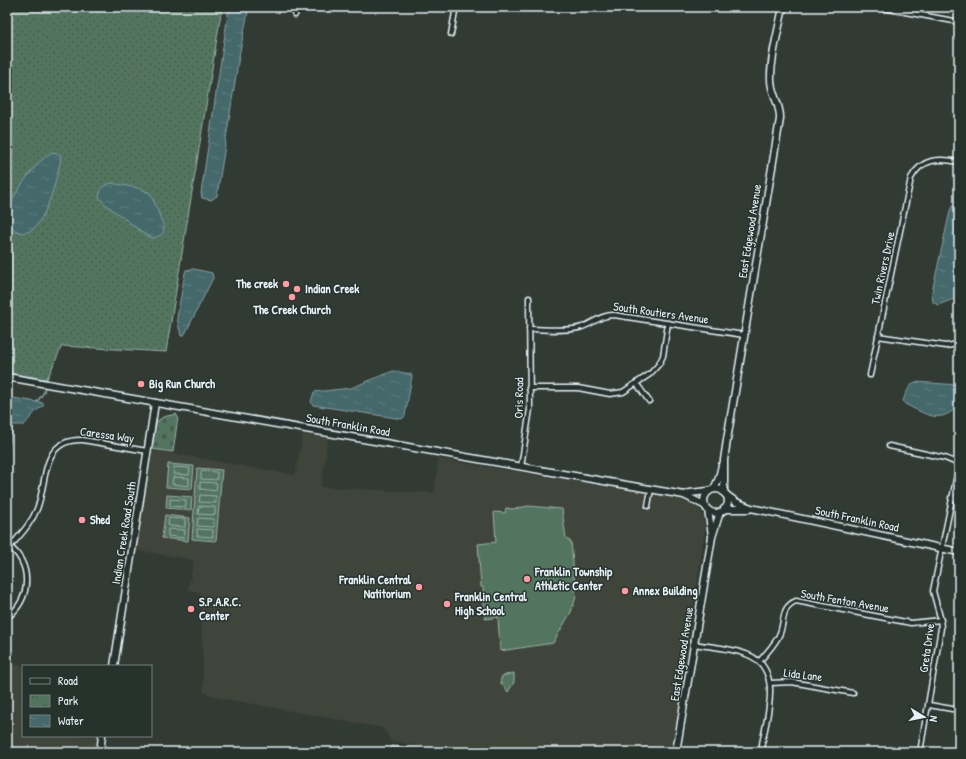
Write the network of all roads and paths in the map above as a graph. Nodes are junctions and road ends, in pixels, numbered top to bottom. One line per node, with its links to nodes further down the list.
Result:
1 (297, 7): 5 (street)
2 (456, 7): 7 (street)
3 (783, 7): 12 (main road, East Edgewood Avenue)
4 (878, 7): 6 (street)
5 (295, 15)
6 (959, 22)
7 (451, 34)
8 (959, 162): 13 (street, Twin Rivers Drive)
9 (529, 298): 11 (street, Oris Road)
10 (668, 323): 11 (street, South Routiers Avenue); 12 (street, South Routiers Avenue); 17 (street)
11 (529, 329): 18 (street, Oris Road)
12 (744, 335): 23 (main road, East Edgewood Avenue)
13 (878, 336): 14 (street); 15 (street, Twin Rivers Drive)
14 (959, 344)
15 (870, 375)
16 (7, 377): 20 (main road, South Franklin Road)
17 (636, 383): 18 (street); 19 (street)
18 (530, 388): 25 (street, Oris Road)
19 (648, 401)
20 (155, 403): 22 (main road, Indian Creek Road South); 25 (main road, South Franklin Road)
21 (889, 446): 24 (street)
22 (147, 451): 37 (street, Caressa Way); 44 (main road, Indian Creek Road South)
23 (724, 460): 27 (main road); 28 (main road)
24 (959, 464): 30 (street, Greta Drive)
25 (521, 467): 26 (main road, South Franklin Road)
26 (651, 489): 29 (main road, South Franklin Road); 32 (street)
27 (711, 490): 28 (main road); 29 (main road, South Franklin Road); 33 (main road)
28 (725, 493): 34 (main road, South Franklin Road); 35 (main road)
29 (684, 495): 33 (main road, South Franklin Road)
30 (951, 498): 31 (street); 38 (street, Greta Drive)
31 (959, 499)
32 (648, 506)
33 (706, 507): 35 (main road); 36 (main road)
34 (751, 508): 35 (main road, South Franklin Road); 38 (main road, South Franklin Road)
35 (722, 511): 36 (main road)
36 (712, 537): 42 (main road, East Edgewood Avenue)
37 (9, 546): 40 (street)
38 (941, 547): 39 (main road, South Franklin Road); 41 (street, Greta Drive)
39 (959, 552)
40 (7, 618)
41 (941, 620): 43 (street, South Fenton Avenue); 47 (street, Greta Drive)
42 (694, 644): 43 (street); 51 (main road, East Edgewood Avenue)
43 (759, 662): 45 (street, Lida Lane)
44 (114, 665)
45 (770, 682): 46 (street, Lida Lane); 52 (street)
46 (853, 693)
47 (928, 705): 48 (street); 53 (street, Greta Drive)
48 (958, 710)
49 (102, 737): 50 (main road)
50 (100, 752)
51 (676, 752)
52 (763, 752)
53 (920, 752)

